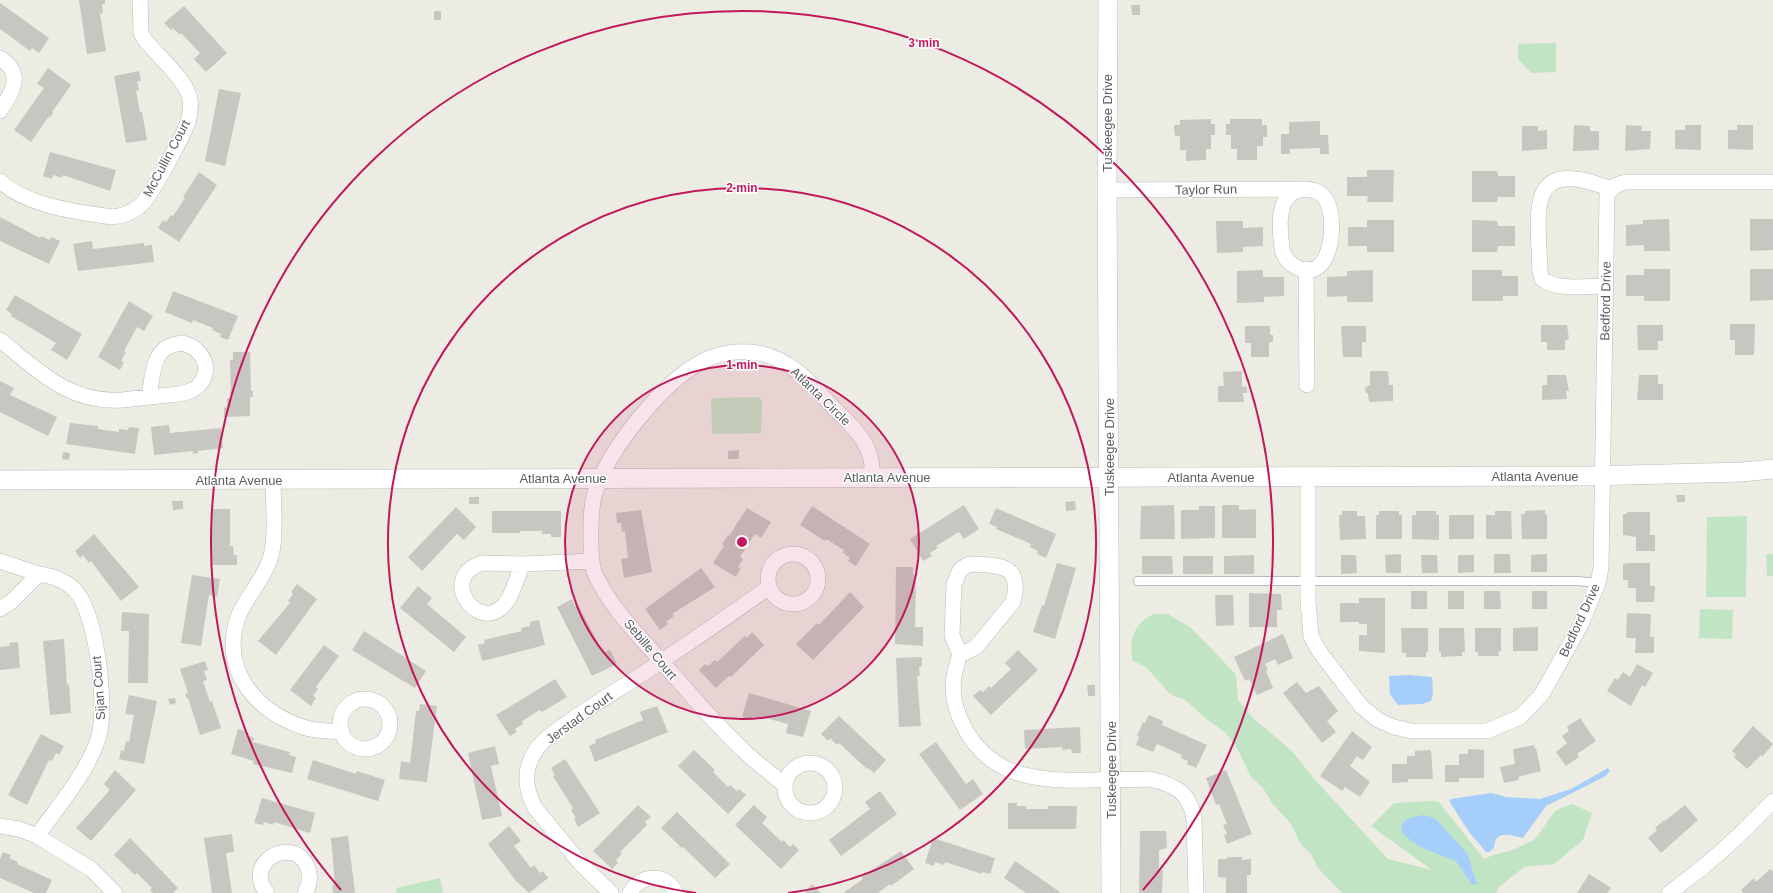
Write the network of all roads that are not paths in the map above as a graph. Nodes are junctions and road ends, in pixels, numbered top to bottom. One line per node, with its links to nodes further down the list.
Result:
1 (140, 0): 5 (street, McCullin Court)
2 (1108, 0): 9 (street, Tuskeegee Drive)
3 (0, 58): 4 (street)
4 (0, 111)
5 (0, 181)
6 (1773, 182): 8 (street)
7 (1306, 188): 9 (street, Taylor Run); 10 (street, Taylor Run); 10 (street)
8 (1611, 189): 11 (street, Bedford Drive); 11 (street)
9 (1107, 190): 18 (street, Tuskeegee Drive)
10 (1306, 269): 13 (street)
11 (1605, 286): 16 (street, Bedford Drive)
12 (0, 340): 14 (street)
13 (1307, 385)
14 (149, 396)
15 (1773, 469): 16 (street, Atlanta Avenue)
16 (1603, 476): 19 (street, Atlanta Avenue); 29 (street, Bedford Drive)
17 (872, 477): 18 (street, Atlanta Avenue); 20 (street, Atlanta Avenue); 20 (street, Atlanta Circle)
18 (1109, 477): 19 (street, Atlanta Avenue); 35 (street, Tuskeegee Drive)
19 (1308, 477): 28 (street, Bedford Drive)
20 (601, 478): 22 (street, Atlanta Avenue); 24 (street, Sebille Court)
21 (0, 480): 22 (street, Atlanta Avenue)
22 (273, 480): 34 (street)
23 (0, 561): 26 (street, Sijan Court)
24 (592, 561): 25 (street); 33 (street, Sebille Court)
25 (522, 564)
26 (39, 574): 31 (street); 39 (street, Sijan Court)
27 (1138, 581): 28 (lane)
28 (1308, 581): 29 (lane); 29 (street, Bedford Drive)
29 (1598, 584)
30 (770, 587): 33 (street, Jerstad Court)
31 (0, 609)
32 (960, 655): 32 (street); 35 (street)
33 (662, 662): 36 (street, Sebille Court); 43 (street, Jerstad Court)
34 (342, 732)
35 (1112, 780): 46 (street, Tuskeegee Drive); 47 (street)
36 (784, 785)
37 (1773, 801): 48 (street)
38 (0, 826): 39 (street)
39 (37, 836): 40 (street)
40 (115, 893)
41 (267, 893): 42 (street)
42 (305, 893)
43 (611, 893)
44 (630, 893): 45 (street)
45 (676, 893)
46 (1111, 893)
47 (1196, 893)
48 (1669, 893)

